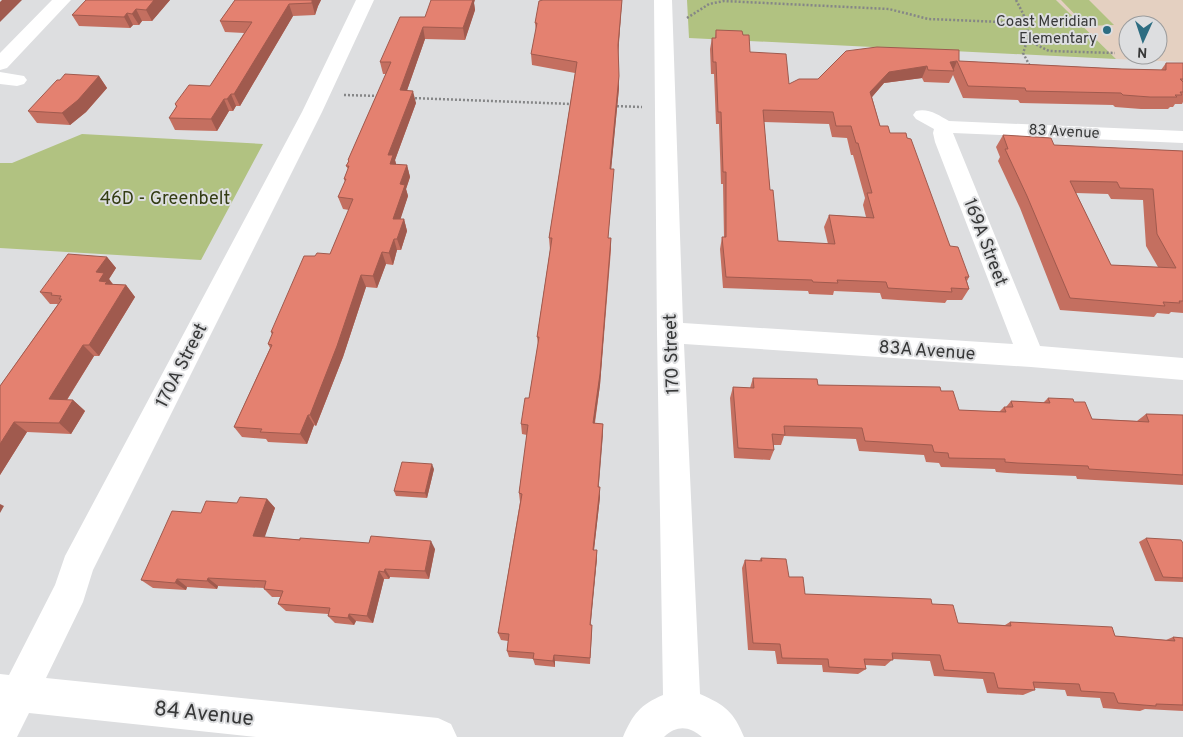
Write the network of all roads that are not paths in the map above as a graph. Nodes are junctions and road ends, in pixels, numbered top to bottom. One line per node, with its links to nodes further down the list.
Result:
1 (62, 0): 4 (street)
2 (365, 0): 11 (street, 170A Street)
3 (663, 0): 8 (street, 170 Street)
4 (0, 64)
5 (924, 115): 6 (street)
6 (945, 127): 7 (street, 83 Avenue); 9 (street, 169A Street)
7 (1183, 138)
8 (670, 333): 9 (street, 83A Avenue); 12 (street, 170 Street)
9 (1031, 356): 10 (street, 83A Avenue)
10 (1183, 369)
11 (9, 693): 13 (street, 170A Street); 14 (street, 84 Avenue)
12 (682, 708): 15 (street); 16 (street)
13 (0, 732)
14 (438, 737)
15 (642, 737)
16 (724, 737)

